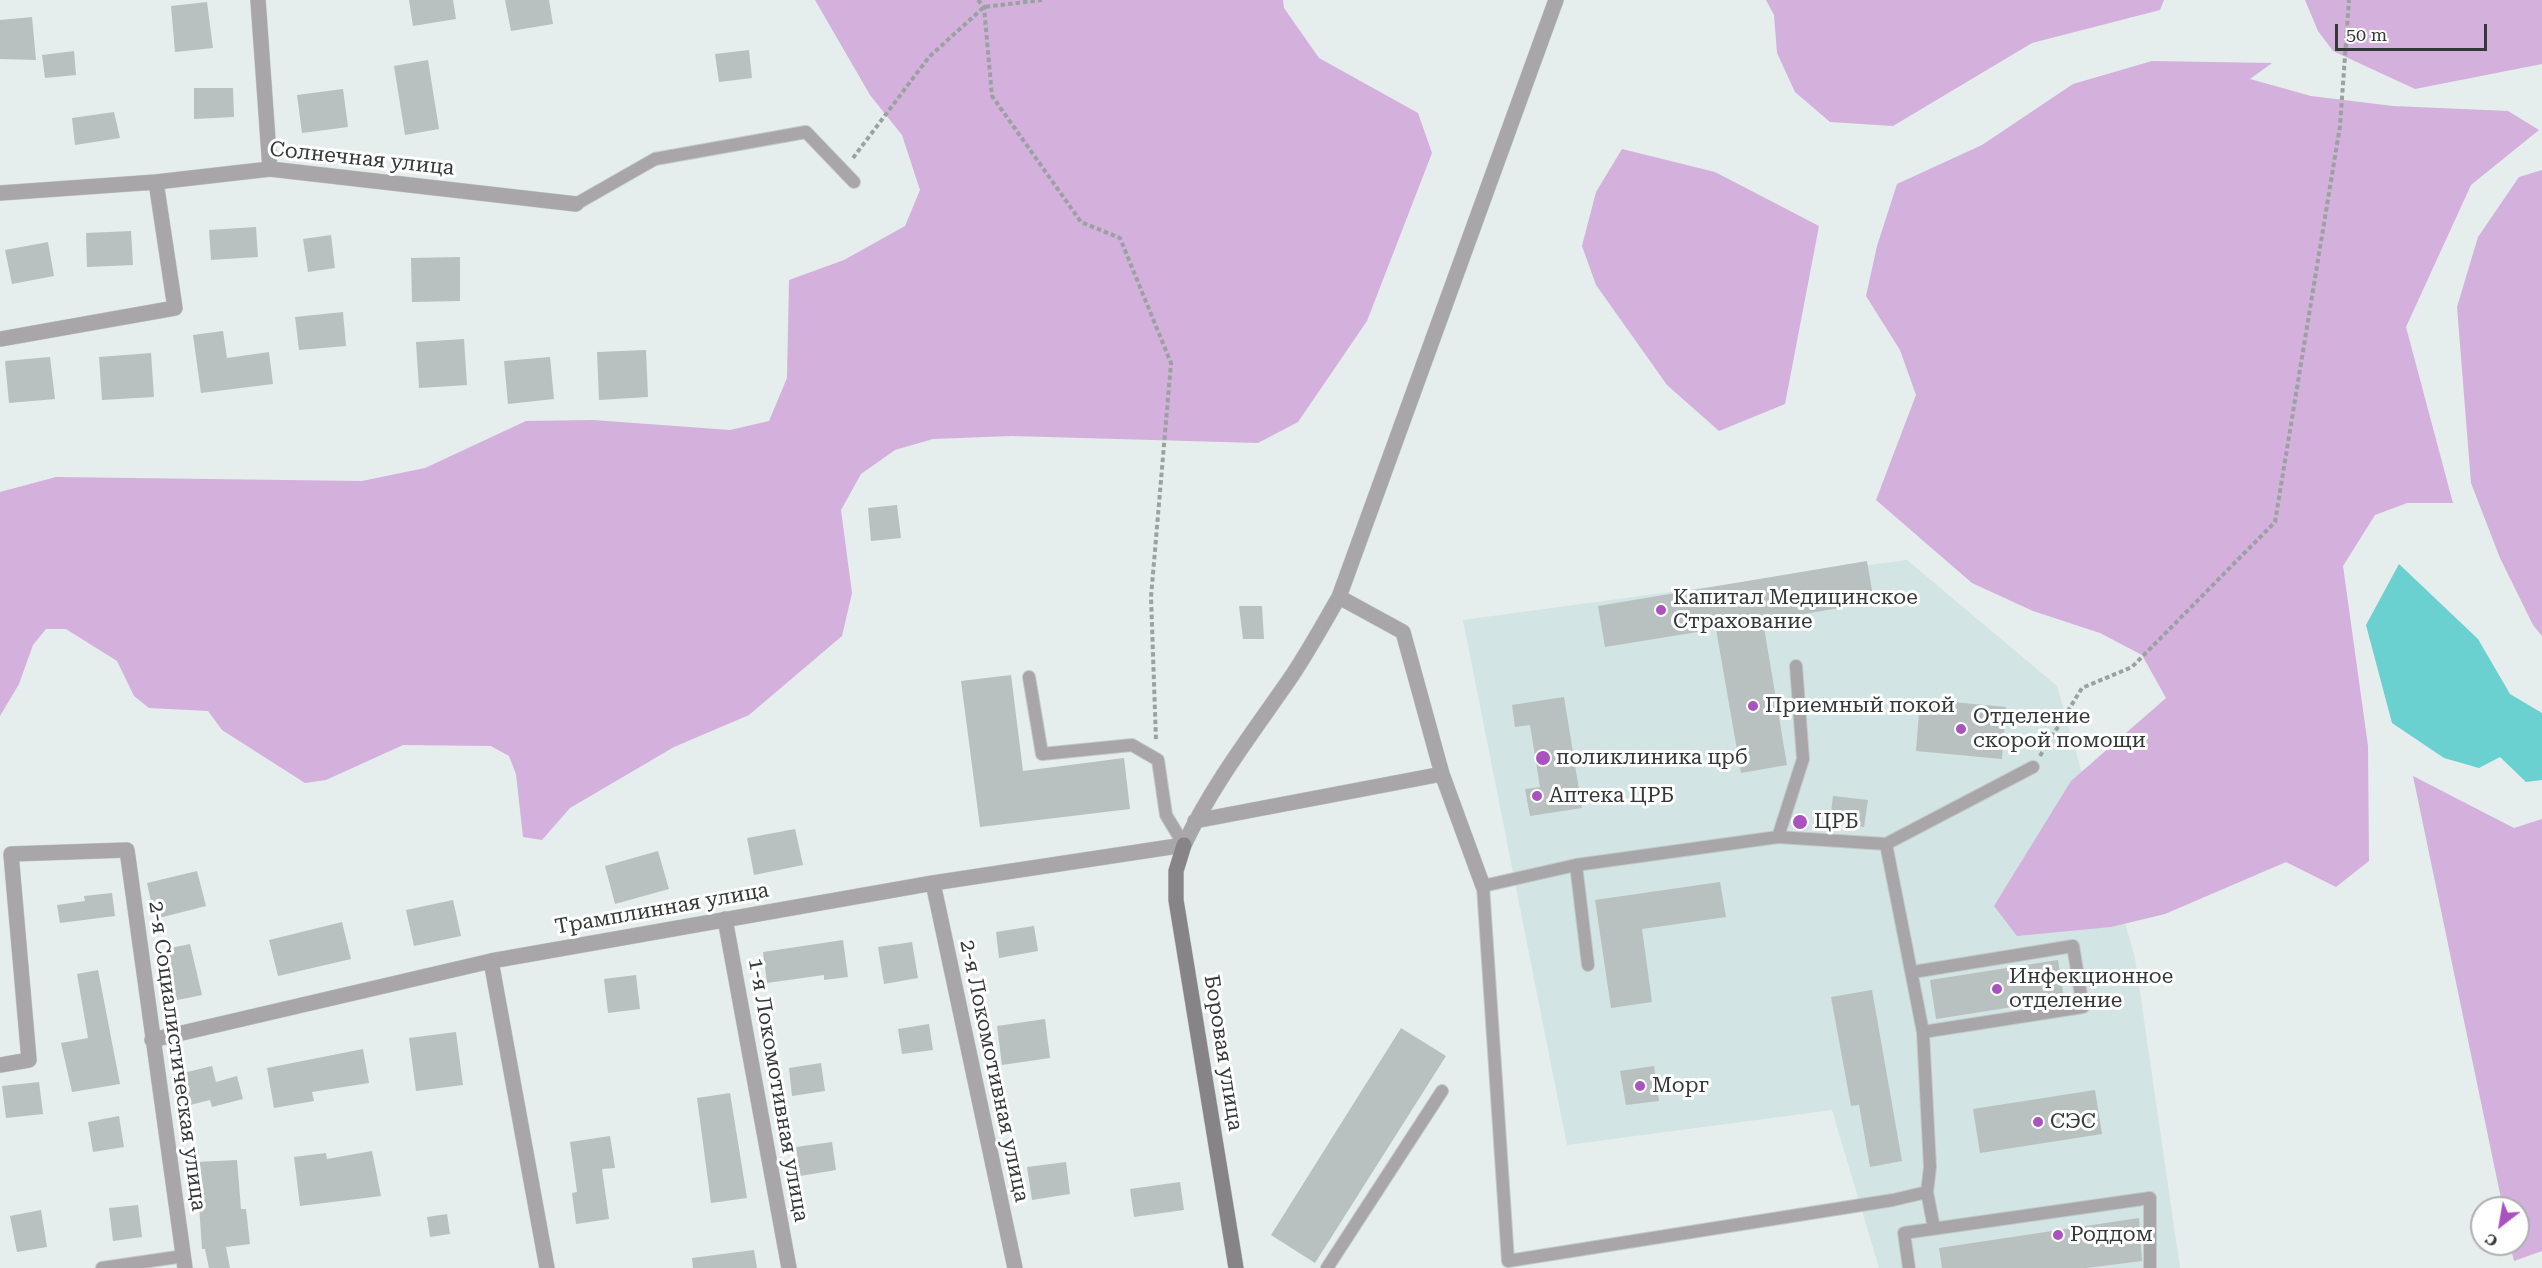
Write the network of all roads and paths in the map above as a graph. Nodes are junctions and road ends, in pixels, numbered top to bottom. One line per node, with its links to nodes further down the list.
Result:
1 (258, 0): 7 (street)
2 (978, 0): 6 (path)
3 (1042, 0): 6 (path)
4 (1556, 0): 14 (street)
5 (2349, 0): 18 (path)
6 (984, 7): 8 (path); 17 (path)
7 (270, 169): 9 (street, Солнечная улица); 12 (street, Солнечная улица)
8 (843, 171): 10 (lane); 12 (lane)
9 (156, 182): 11 (street, Солнечная улица); 13 (street)
10 (854, 182)
11 (0, 193)
12 (576, 204)
13 (0, 339)
14 (1339, 597): 19 (street); 20 (street)
15 (1796, 666): 21 (lane)
16 (1029, 677): 17 (lane)
17 (1158, 760): 23 (lane)
18 (2033, 767): 22 (lane)
19 (1442, 774): 20 (street); 26 (street)
20 (1195, 820): 23 (street)
21 (1778, 837): 22 (lane); 24 (lane)
22 (1886, 844): 30 (lane)
23 (1184, 845): 25 (street, Трамплинная улица); 42 (street, Боровая улица)
24 (1576, 865): 26 (lane); 29 (lane)
25 (933, 883): 27 (street, Трамплинная улица); 41 (street, 2-я Локомотивная улица)
26 (1483, 886): 35 (lane)
27 (725, 919): 28 (street, Трамплинная улица); 40 (street, 1-я Локомотивная улица)
28 (491, 961): 32 (street, Трамплинная улица); 39 (street)
29 (1588, 965)
30 (1913, 972): 31 (lane); 31 (lane)
31 (1923, 1032): 35 (lane)
32 (152, 1040): 33 (street, 2-я Социалистическая улица); 37 (street, 2-я Социалистическая улица)
33 (0, 1065)
34 (1442, 1091): 43 (lane)
35 (1927, 1192): 36 (lane)
36 (1934, 1228): 44 (lane); 45 (lane)
37 (184, 1262): 38 (lane)
38 (102, 1268)
39 (547, 1268)
40 (789, 1268)
41 (1015, 1268)
42 (1236, 1268)
43 (1327, 1268)
44 (1909, 1268)
45 (2150, 1268)

